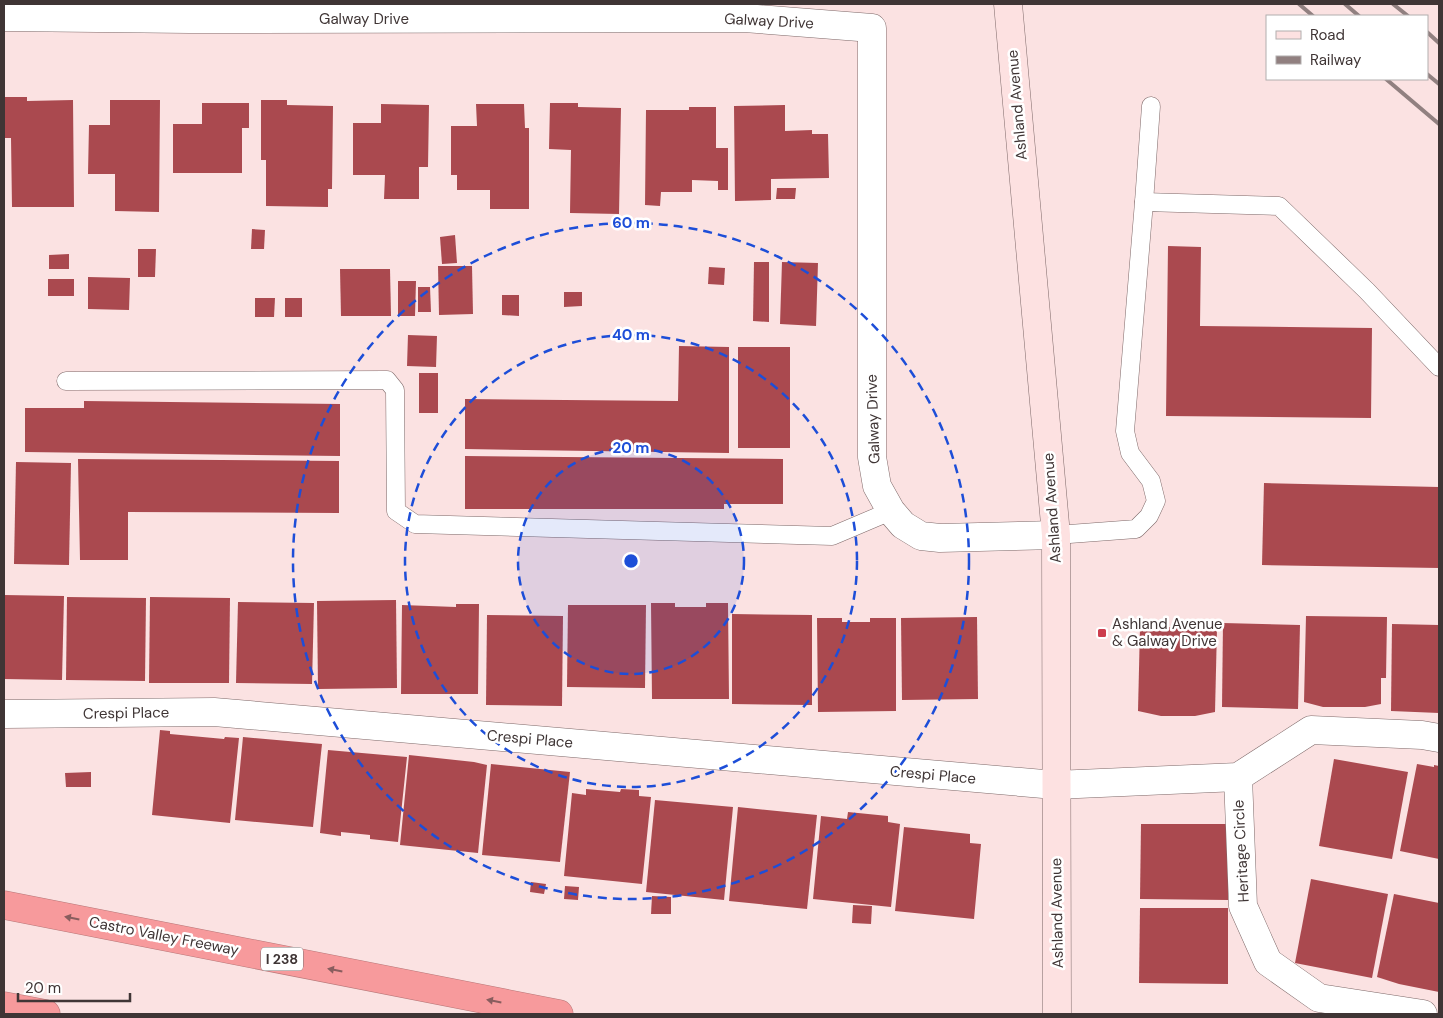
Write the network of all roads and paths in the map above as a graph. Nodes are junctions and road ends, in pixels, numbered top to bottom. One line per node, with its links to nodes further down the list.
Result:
1 (1008, 4): 10 (street, Ashland Avenue)
2 (190, 11): 3 (street, Galway Drive); 4 (street, Galway Drive)
3 (745, 11): 9 (street, Galway Drive)
4 (4, 17)
5 (1152, 106): 6 (lane)
6 (1144, 202): 7 (lane); 10 (lane)
7 (1439, 367)
8 (66, 381): 9 (lane)
9 (891, 511): 10 (street, Galway Drive)
10 (1056, 535): 14 (street, Ashland Avenue)
11 (4, 714): 14 (street, Crespi Place)
12 (1439, 738): 13 (street)
13 (1238, 777): 14 (street); 20 (street, Heritage Circle)
14 (1056, 785): 19 (street, Ashland Avenue)
15 (4, 905): 18 (highway, Castro Valley Freeway / I 238, one-way to 15)
16 (4, 1006): 17 (highway)
17 (46, 1014)
18 (559, 1014)
19 (1057, 1014)
20 (1423, 1014)

